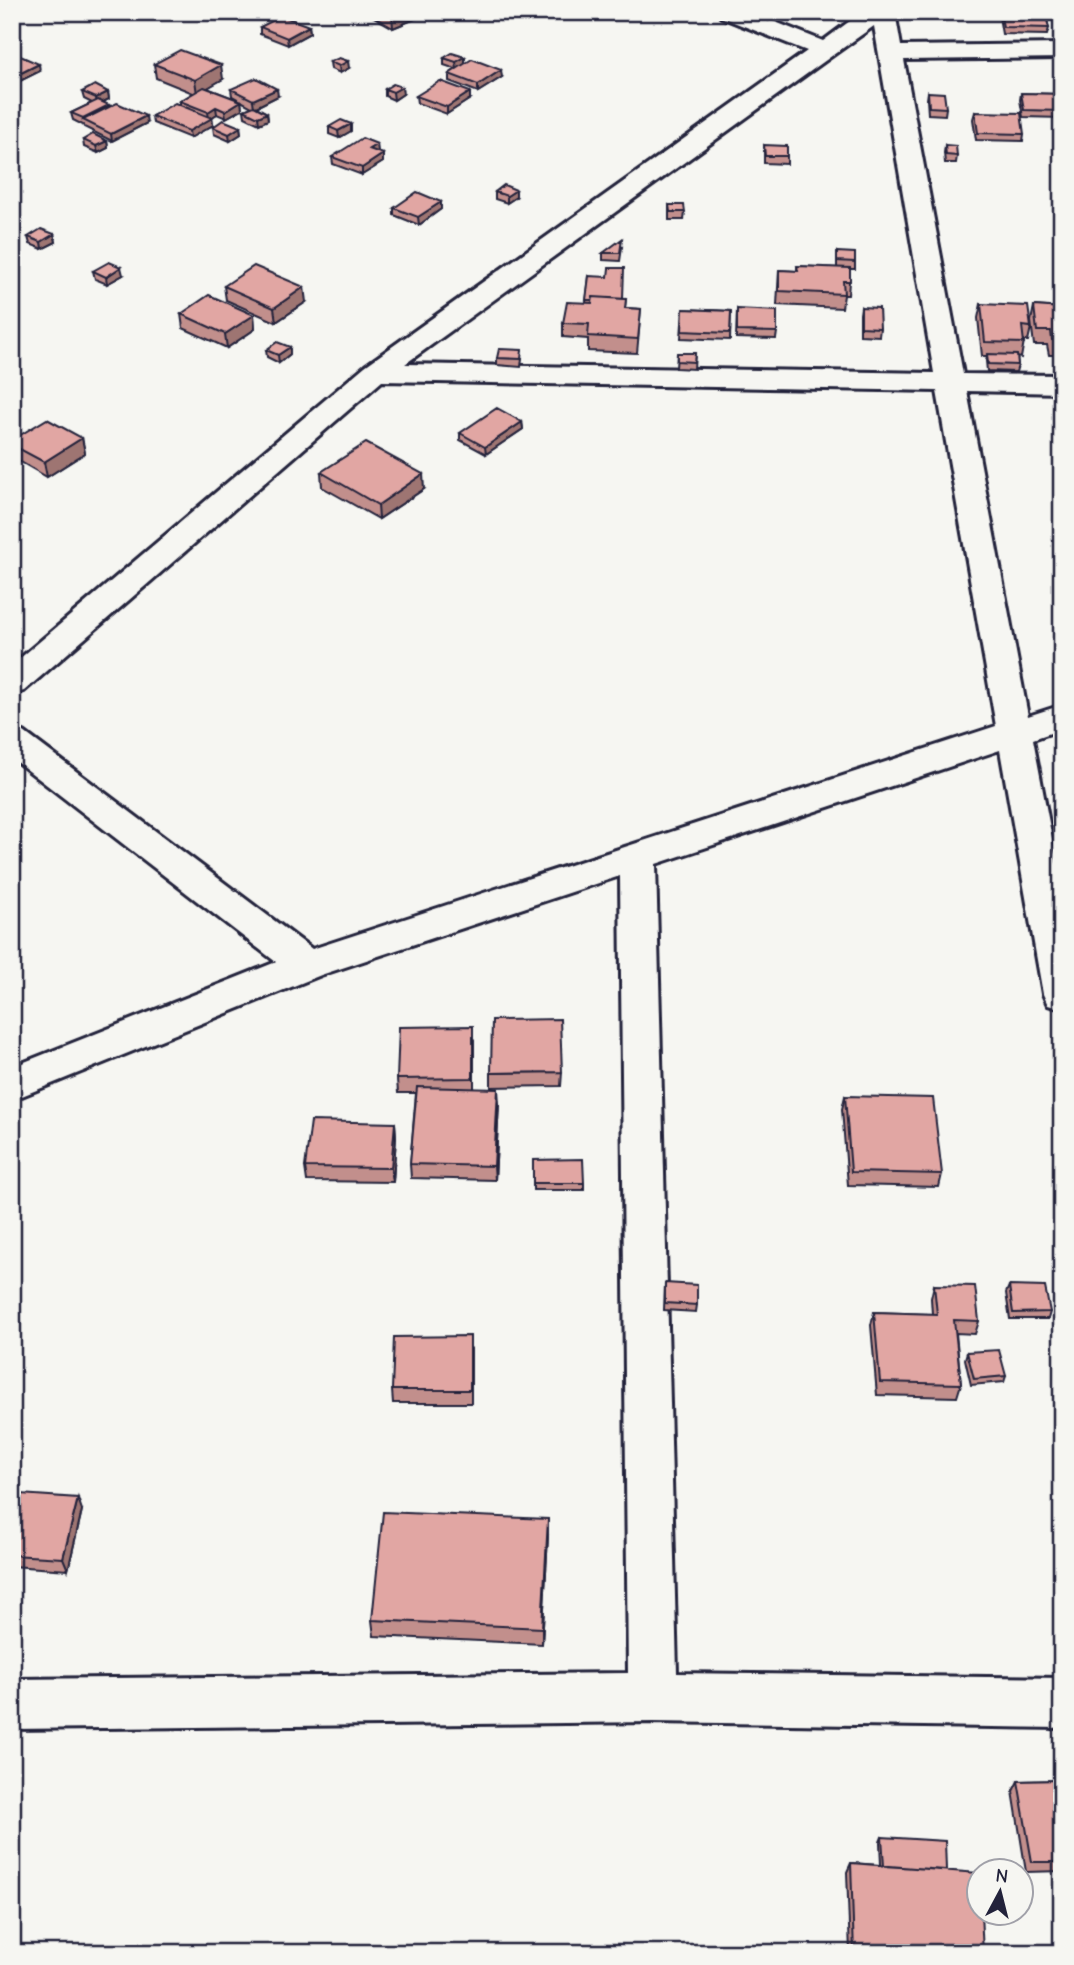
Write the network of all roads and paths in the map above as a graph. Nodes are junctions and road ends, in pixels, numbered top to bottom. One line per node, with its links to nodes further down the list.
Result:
1 (729, 12): 4 (street)
2 (877, 12): 4 (street)
3 (883, 12): 6 (street)
4 (825, 50): 7 (street)
5 (1062, 51): 6 (street)
6 (890, 53): 8 (street)
7 (375, 372): 8 (street); 10 (street)
8 (951, 383): 9 (street); 12 (street)
9 (1062, 384)
10 (12, 683)
11 (1062, 717): 12 (street)
12 (1014, 731): 14 (street); 16 (street)
13 (12, 740): 15 (street)
14 (638, 855): 15 (street); 18 (street)
15 (307, 965): 17 (street)
16 (1062, 994)
17 (12, 1084)
18 (653, 1697): 19 (street); 20 (street)
19 (1062, 1703)
20 (12, 1704)

